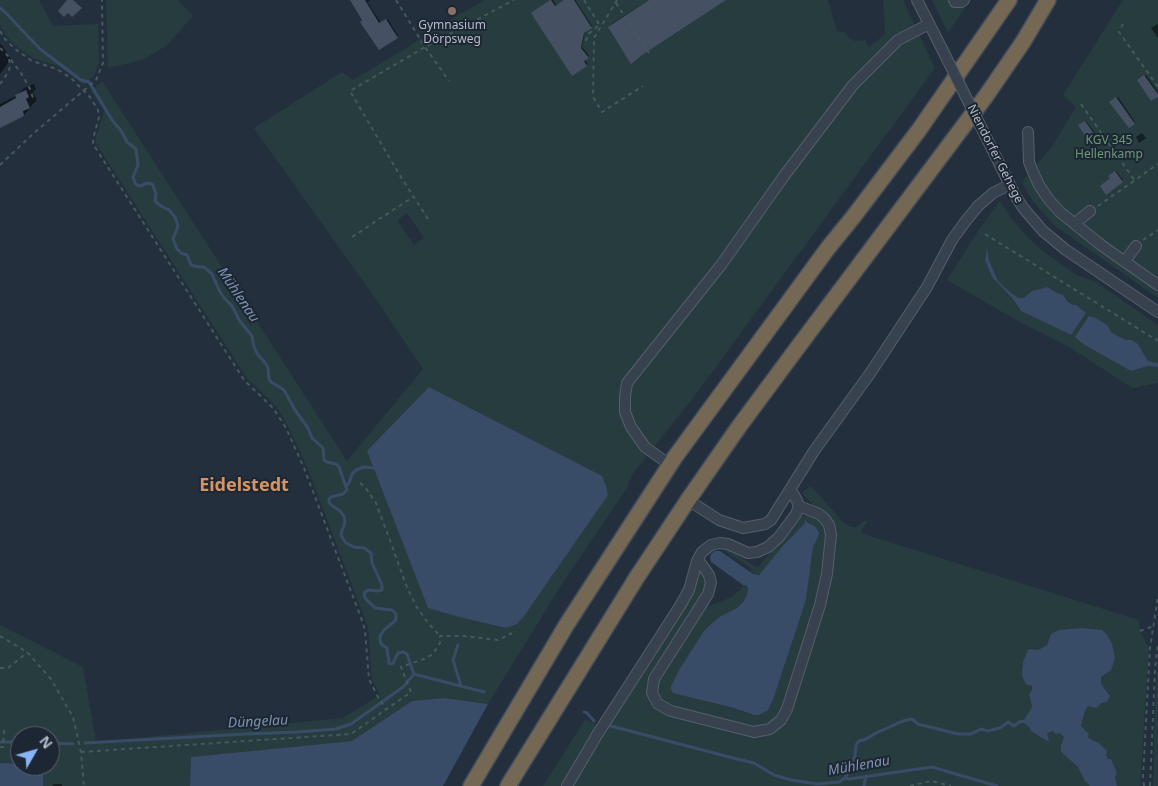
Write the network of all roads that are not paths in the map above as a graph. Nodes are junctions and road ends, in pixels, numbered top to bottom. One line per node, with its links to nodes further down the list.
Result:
1 (917, 0): 6 (street, Niendorfer Gehege)
2 (954, 0): 3 (street)
3 (964, 0)
4 (1009, 0): 15 (highway)
5 (1048, 0): 17 (highway)
6 (929, 24): 8 (street, Niendorfer Gehege, bridge); 15 (street)
7 (1028, 132): 10 (street)
8 (1009, 184): 14 (street, Niendorfer Gehege); 16 (street)
9 (1090, 211): 10 (street)
10 (1075, 224): 12 (street)
11 (1136, 246): 12 (street)
12 (1125, 261): 13 (street)
13 (1158, 285)
14 (1158, 312)
15 (670, 465): 20 (highway)
16 (789, 491): 17 (street); 18 (street)
17 (688, 500): 21 (highway)
18 (799, 506): 19 (street); 19 (street)
19 (698, 561): 22 (street)
20 (472, 786)
21 (508, 786)
22 (567, 786)

